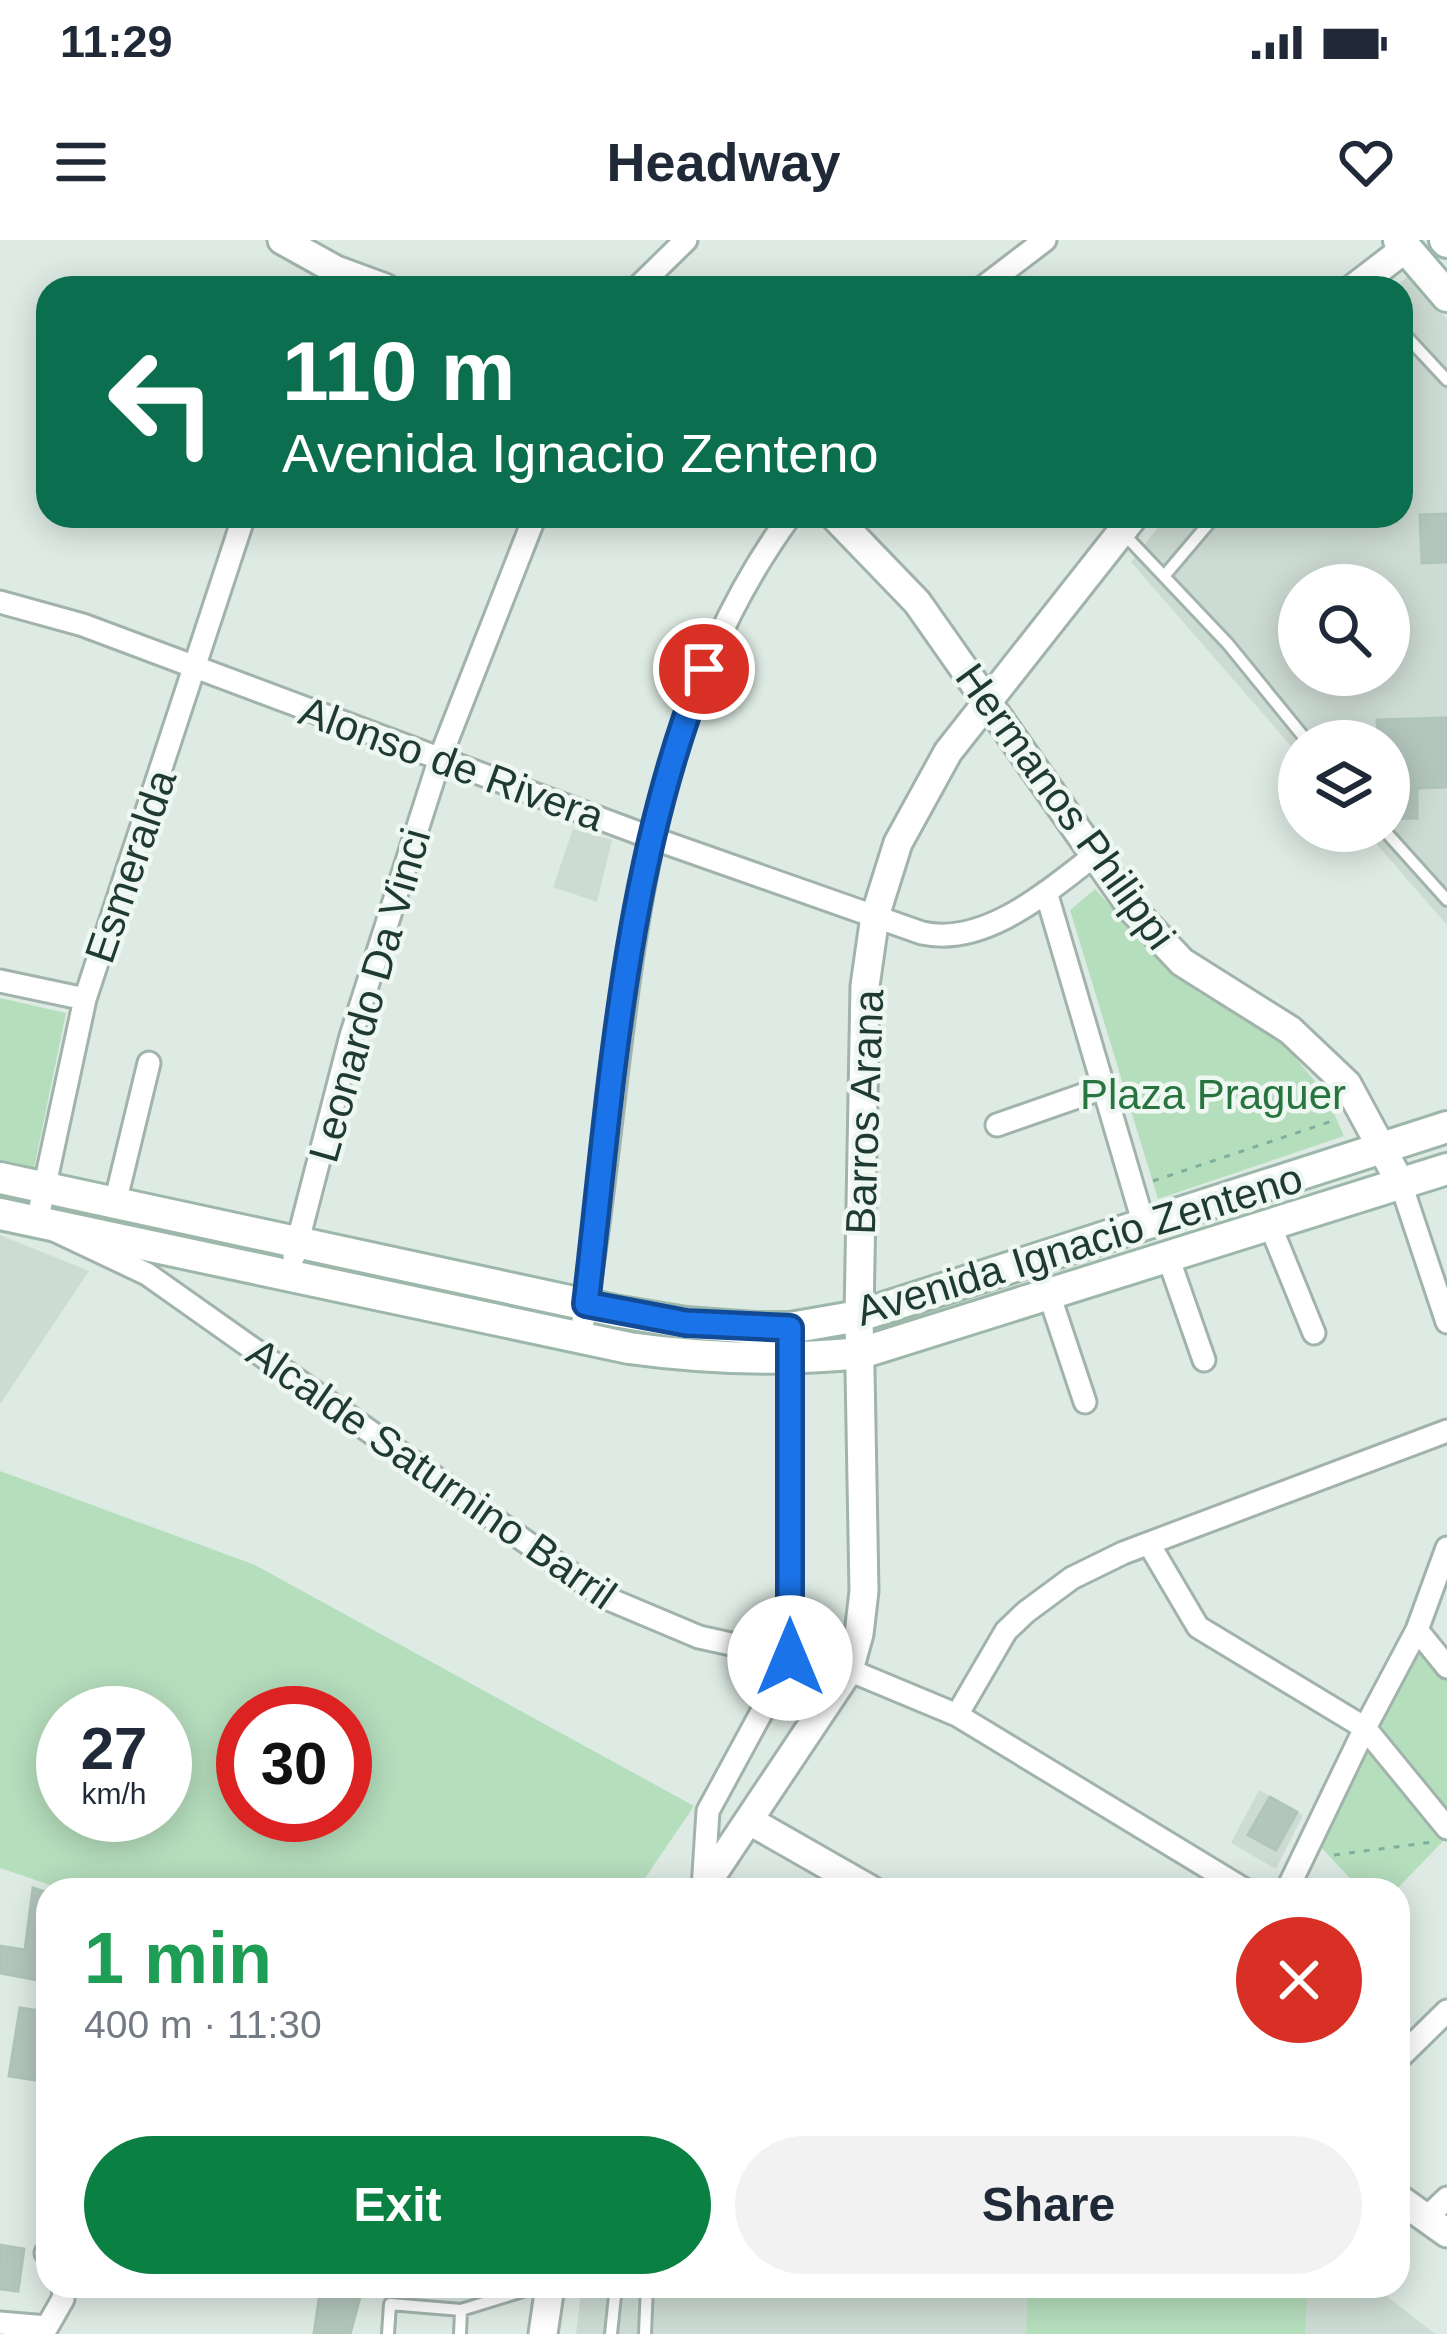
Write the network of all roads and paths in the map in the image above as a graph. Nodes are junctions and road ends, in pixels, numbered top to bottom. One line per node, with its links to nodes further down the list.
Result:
1 (282, 240): 5 (street)
2 (686, 240): 6 (street)
3 (1045, 240): 7 (street)
4 (1407, 242): 8 (street); 9 (main road)
5 (328, 276)
6 (650, 276)
7 (998, 276)
8 (1368, 276)
9 (1447, 296)
10 (1413, 343): 11 (lane)
11 (1447, 380)
12 (240, 528): 21 (street, Esmeralda)
13 (530, 528): 24 (street, Leonardo Da Vinci)
14 (781, 528): 25 (street)
15 (846, 528): 22 (street, Hermanos Philippi)
16 (1125, 528): 22 (street, Barros Arana)
17 (1131, 528): 19 (lane)
18 (1205, 528): 19 (lane)
19 (1165, 574): 23 (lane)
20 (0, 602): 21 (street, Alonso de Rivera)
21 (196, 668): 24 (street, Alonso de Rivera); 32 (street, Esmeralda)
22 (988, 700): 27 (street, Hermanos Philippi); 30 (street, Barros Arana)
23 (1291, 720)
24 (440, 758): 25 (street, Alonso de Rivera); 49 (street, Leonardo Da Vinci)
25 (652, 838): 30 (street, Alonso de Rivera); 55 (street)
26 (1404, 852): 29 (lane)
27 (1095, 855): 28 (street, Alonso de Rivera); 35 (street, Hermanos Philippi)
28 (1046, 892): 30 (street, Alonso de Rivera); 34 (street)
29 (1447, 900)
30 (875, 916): 56 (street, Barros Arana)
31 (0, 981): 32 (street)
32 (85, 999): 42 (street, Esmeralda)
33 (149, 1064): 44 (street)
34 (1103, 1088): 36 (street); 43 (street)
35 (1361, 1108): 38 (street, Hermanos Philippi); 43 (path)
36 (997, 1125)
37 (1447, 1126): 38 (main road, Avenida Ignacio Zenteno)
38 (1383, 1149): 41 (street, Hermanos Philippi); 47 (main road, Avenida Ignacio Zenteno)
39 (1447, 1168): 41 (main road, Avenida Ignacio Zenteno)
40 (0, 1178): 42 (main road, Avenida Ignacio Zenteno)
41 (1401, 1184): 48 (main road, Avenida Ignacio Zenteno); 57 (street, Hermanos Philippi)
42 (43, 1187): 44 (main road, Avenida Ignacio Zenteno); 46 (street, Esmeralda)
43 (1133, 1188): 47 (street)
44 (115, 1202): 49 (main road, Avenida Ignacio Zenteno)
45 (0, 1214): 46 (main road, Avenida Ignacio Zenteno)
46 (37, 1222): 50 (main road, Avenida Ignacio Zenteno); 52 (street, Alcalde Saturnino Barril)
47 (1144, 1225): 56 (main road, Avenida Ignacio Zenteno)
48 (1270, 1225): 51 (main road, Avenida Ignacio Zenteno); 59 (street)
49 (298, 1242): 53 (street, Leonardo Da Vinci); 55 (main road, Avenida Ignacio Zenteno)
50 (169, 1250): 52 (street); 53 (main road, Avenida Ignacio Zenteno)
51 (1168, 1257): 54 (main road, Avenida Ignacio Zenteno); 63 (street)
52 (147, 1274): 69 (street, Alcalde Saturnino Barril)
53 (290, 1276): 60 (main road, Avenida Ignacio Zenteno)
54 (1049, 1294): 61 (main road, Avenida Ignacio Zenteno); 64 (street)
55 (586, 1304): 58 (main road, Avenida Ignacio Zenteno); 60 (street)
56 (859, 1316): 58 (main road, Avenida Ignacio Zenteno); 61 (street, Barros Arana)
57 (1447, 1322)
58 (790, 1328): 62 (street, Barros Arana)
59 (1314, 1333)
60 (580, 1338): 62 (main road, Avenida Ignacio Zenteno)
61 (861, 1353): 62 (main road, Avenida Ignacio Zenteno); 71 (street, Barros Arana)
62 (792, 1360): 69 (street, Barros Arana)
63 (1204, 1360)
64 (1085, 1402)
65 (1447, 1431): 66 (street)
66 (1149, 1544): 72 (street); 73 (street)
67 (1447, 1548): 68 (street)
68 (1417, 1630): 70 (street); 73 (street)
69 (790, 1658): 71 (street, Alcalde Saturnino Barril); 77 (street, Barros Arana)
70 (1447, 1667)
71 (849, 1670): 72 (street, Alcalde Saturnino Barril); 74 (street, Barros Arana)
72 (957, 1715): 80 (street, Alcalde Saturnino Barril)
73 (1365, 1728): 75 (street); 81 (street)
74 (750, 1821): 78 (street, Barros Arana); 79 (street)
75 (1443, 1834): 76 (path)
76 (1334, 1855)
77 (703, 1878)
78 (710, 1878)
79 (850, 1878)
80 (1225, 1878)
81 (1293, 1878)
82 (1447, 2011): 83 (street)
83 (1410, 2047)
84 (1447, 2198): 86 (street)
85 (1410, 2207): 86 (street)
86 (1436, 2226)
87 (63, 2298): 93 (street)
88 (500, 2298): 92 (lane)
89 (548, 2298): 96 (street)
90 (615, 2298): 97 (lane)
91 (646, 2298): 98 (lane)
92 (461, 2310): 94 (lane); 95 (lane)
93 (0, 2324)
94 (388, 2334)
95 (460, 2334)
96 (544, 2334)
97 (611, 2334)
98 (645, 2334)

